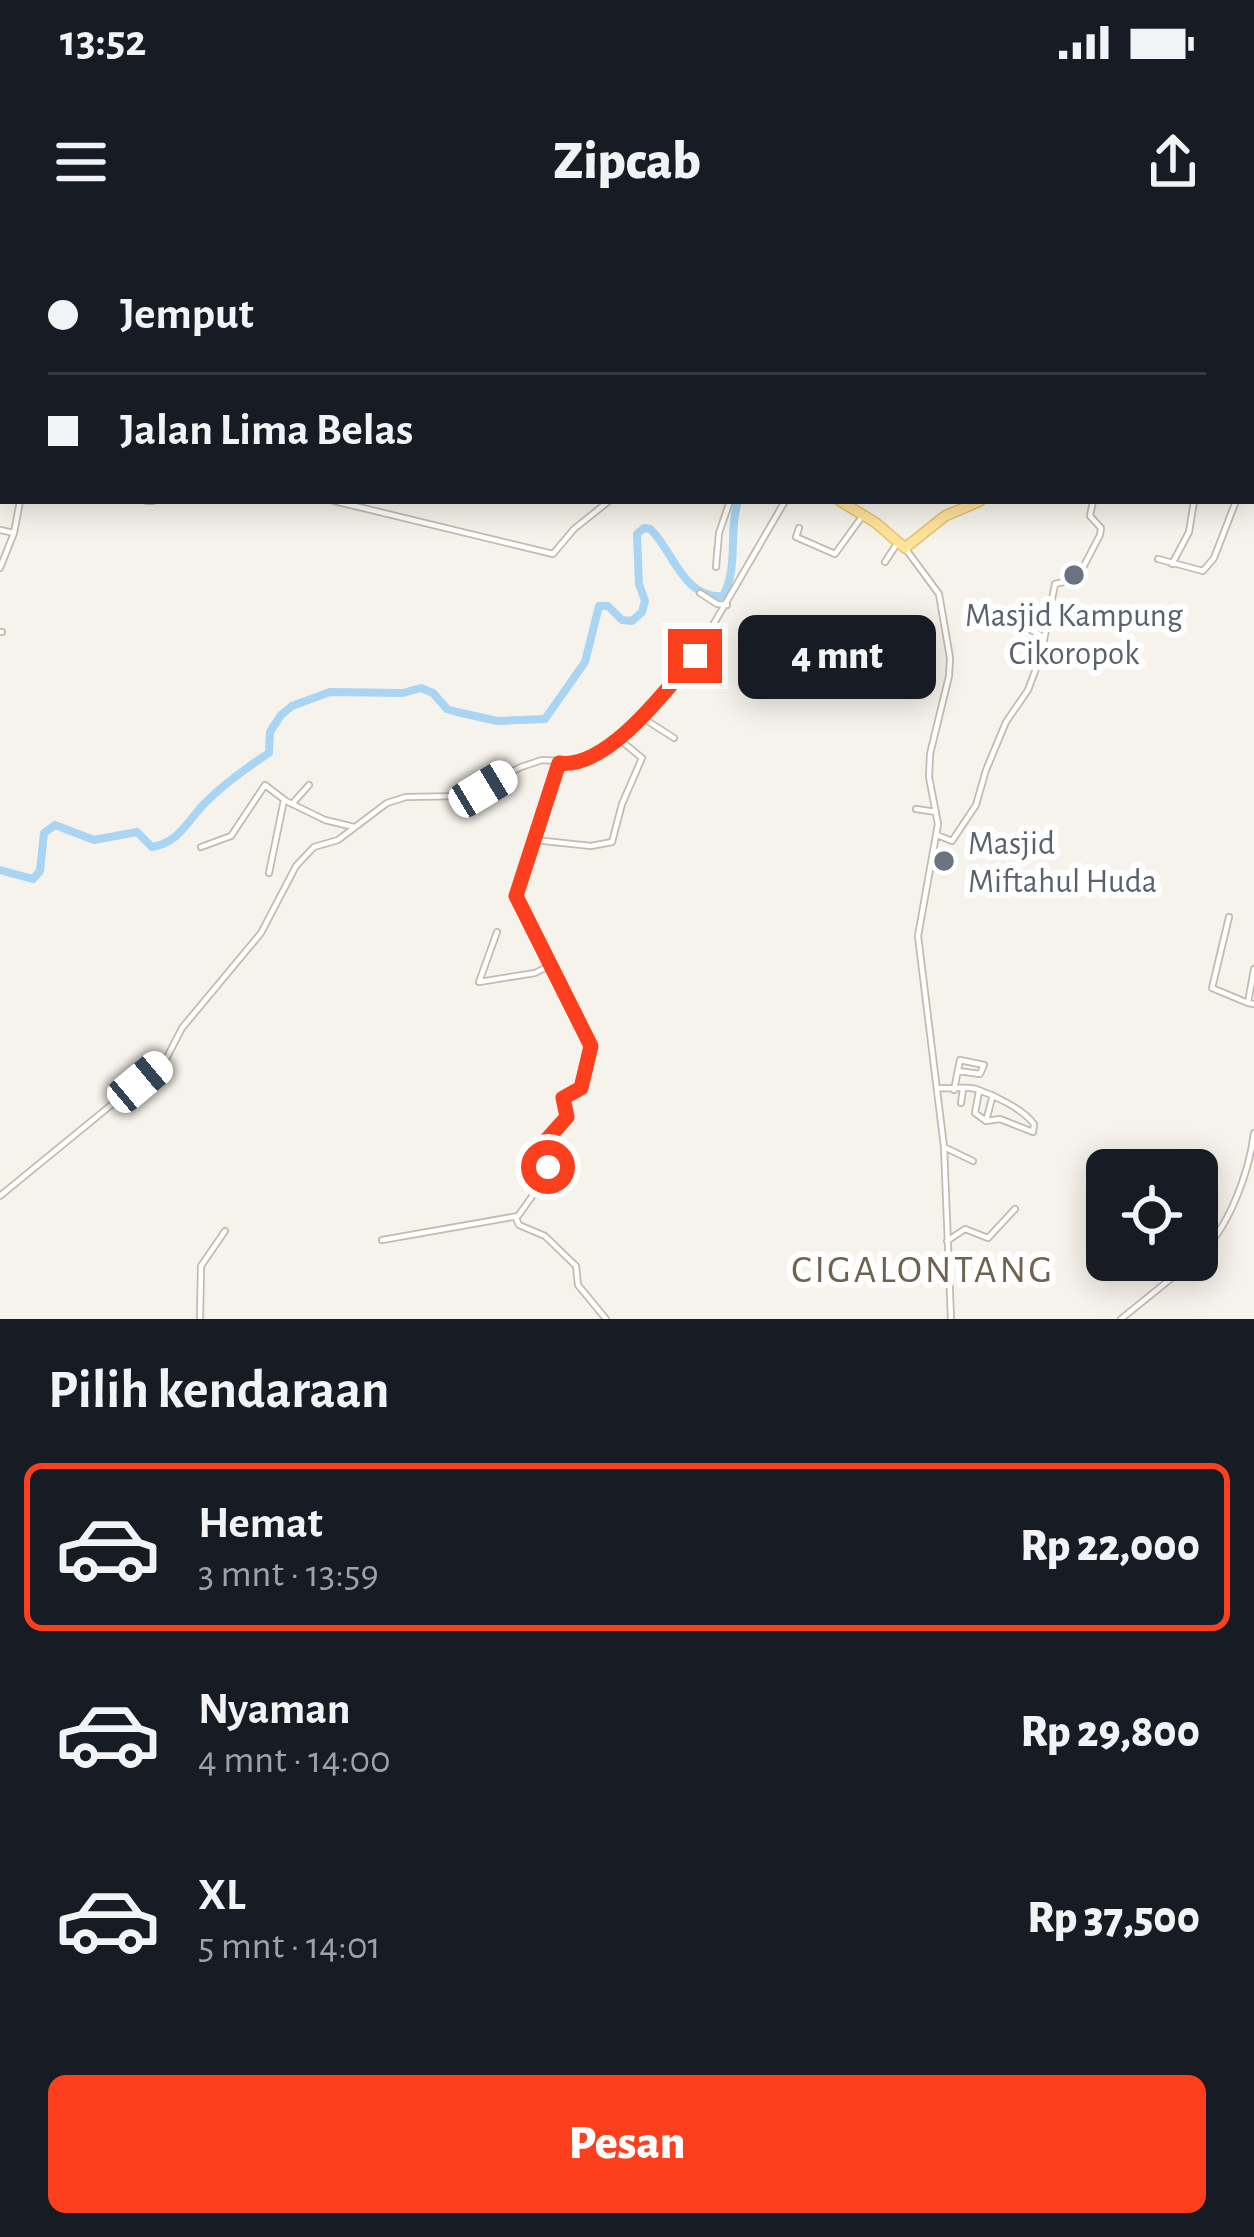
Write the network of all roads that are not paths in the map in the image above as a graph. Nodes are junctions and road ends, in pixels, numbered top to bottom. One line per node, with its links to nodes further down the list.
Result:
1 (19, 504): 14 (street)
2 (346, 504): 3 (street)
3 (605, 504)
4 (729, 504): 19 (street)
5 (783, 504): 22 (street)
6 (845, 504): 11 (main road)
7 (973, 504): 15 (main road)
8 (1092, 504): 24 (street)
9 (1193, 504): 18 (street)
10 (1236, 504): 18 (street)
11 (863, 514): 12 (street); 15 (main road)
12 (799, 528)
13 (0, 530): 14 (street)
14 (14, 533): 20 (street)
15 (901, 545): 17 (street); 32 (street)
16 (1158, 559): 18 (street)
17 (885, 562)
18 (1172, 564)
19 (716, 567)
20 (0, 568)
21 (700, 593): 22 (street)
22 (727, 605): 25 (street)
23 (1024, 626): 24 (street)
24 (1042, 636): 34 (street)
25 (643, 718): 26 (street); 27 (street)
26 (674, 738)
27 (619, 739): 28 (street); 35 (street)
28 (559, 763): 33 (street); 35 (street)
29 (309, 785): 30 (street)
30 (289, 802): 33 (street); 36 (street); 37 (street)
31 (916, 809): 32 (street)
32 (937, 814): 34 (street)
33 (354, 826): 55 (street)
34 (937, 835): 44 (street)
35 (535, 840): 40 (street)
36 (201, 847)
37 (269, 873)
38 (1238, 926): 42 (street)
39 (497, 932): 40 (street)
40 (549, 966): 57 (street)
41 (1254, 969): 42 (street)
42 (1251, 1003)
43 (958, 1071): 45 (street)
44 (937, 1088): 45 (street); 53 (street)
45 (958, 1089): 46 (street); 48 (street)
46 (979, 1091): 47 (street); 51 (street)
47 (992, 1098): 49 (street); 51 (street)
48 (961, 1103)
49 (1004, 1103): 50 (street); 50 (street)
50 (1000, 1119): 51 (street)
51 (986, 1121)
52 (1254, 1133): 59 (street)
53 (944, 1147): 54 (street); 61 (street)
54 (973, 1161)
55 (0, 1196)
56 (1015, 1210): 61 (street)
57 (516, 1217): 60 (street); 65 (street)
58 (225, 1231): 64 (street)
59 (1218, 1237)
60 (382, 1240)
61 (947, 1241): 63 (street)
62 (1168, 1281): 67 (street)
63 (950, 1317): 66 (street)
64 (200, 1319)
65 (606, 1319)
66 (941, 1319)
67 (1121, 1319)

